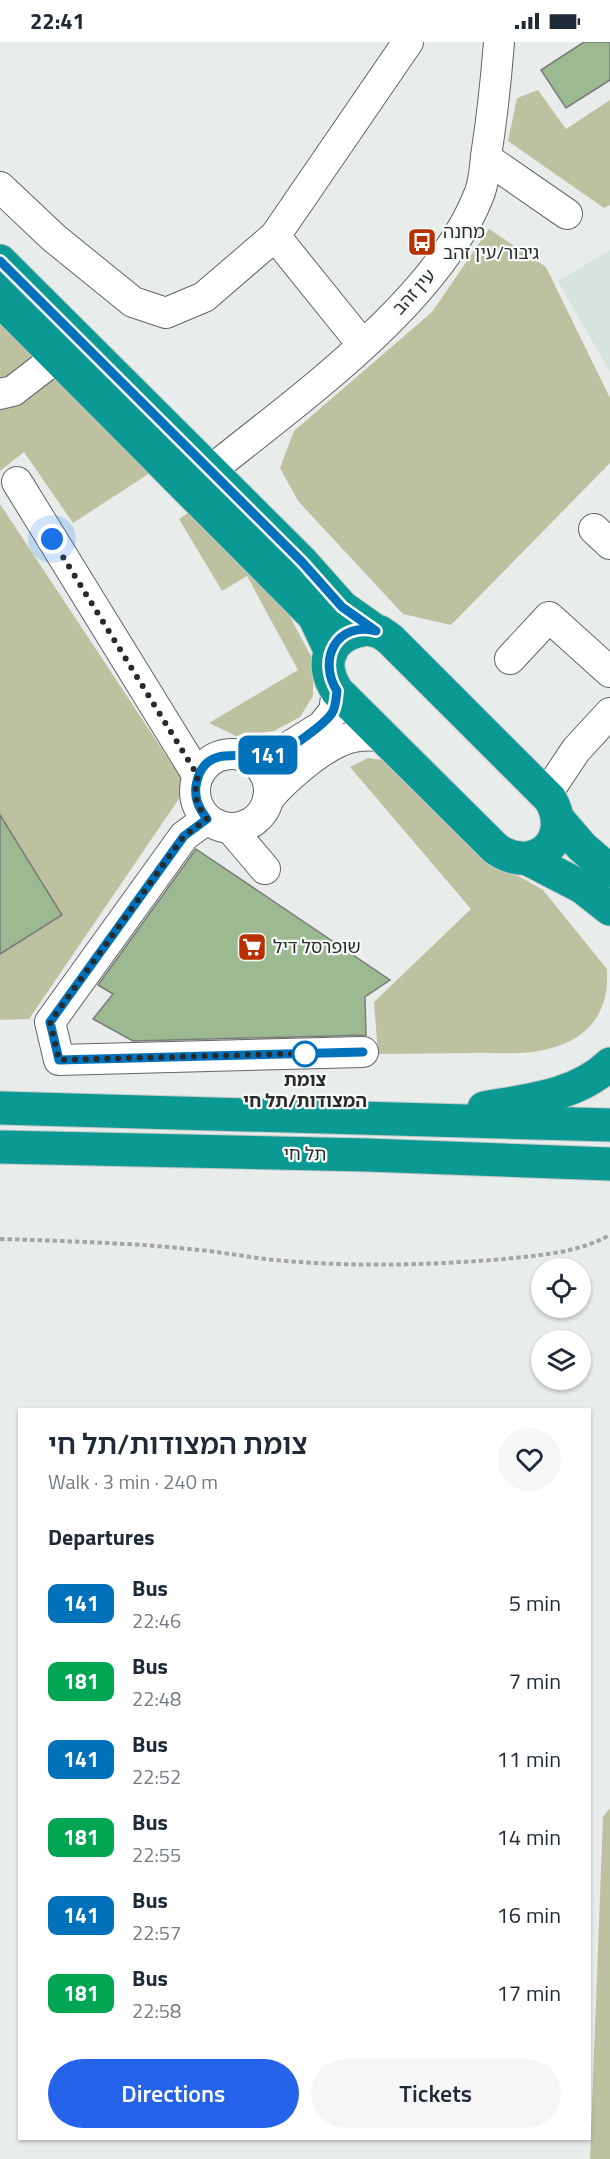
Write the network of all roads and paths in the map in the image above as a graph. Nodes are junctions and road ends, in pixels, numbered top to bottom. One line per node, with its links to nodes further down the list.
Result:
1 (408, 42): 6 (street)
2 (499, 42): 3 (street, עין זהב)
3 (486, 158): 5 (street); 9 (street, עין זהב)
4 (0, 187): 6 (street)
5 (567, 214)
6 (275, 236): 9 (street)
7 (0, 261): 12 (highway)
8 (0, 300): 10 (highway)
9 (362, 344): 12 (street, עין זהב)
10 (57, 357): 11 (street); 15 (highway)
11 (0, 394)
12 (210, 471): 14 (highway)
13 (17, 482): 24 (street)
14 (376, 631): 15 (highway); 23 (highway)
15 (331, 652): 18 (highway)
16 (510, 659): 17 (street)
17 (610, 672)
18 (337, 691): 20 (highway); 22 (street)
19 (610, 713): 21 (street)
20 (382, 736): 25 (street); 28 (highway)
21 (576, 750): 23 (street); 26 (street)
22 (243, 756): 24 (street); 25 (street)
23 (523, 772): 26 (highway)
24 (198, 776): 27 (street)
25 (268, 799): 27 (street)
26 (552, 807): 28 (highway); 30 (highway)
27 (219, 824): 29 (street); 32 (street)
28 (528, 859): 31 (highway)
29 (265, 868)
30 (610, 871)
31 (610, 909)
32 (363, 1052)
33 (610, 1064): 35 (highway)
34 (0, 1108): 35 (highway, תל חי)
35 (428, 1119): 36 (highway, תל חי)
36 (610, 1125)
37 (0, 1147): 38 (highway, תל חי)
38 (610, 1164)
39 (610, 1235): 40 (path)
40 (0, 1239)

